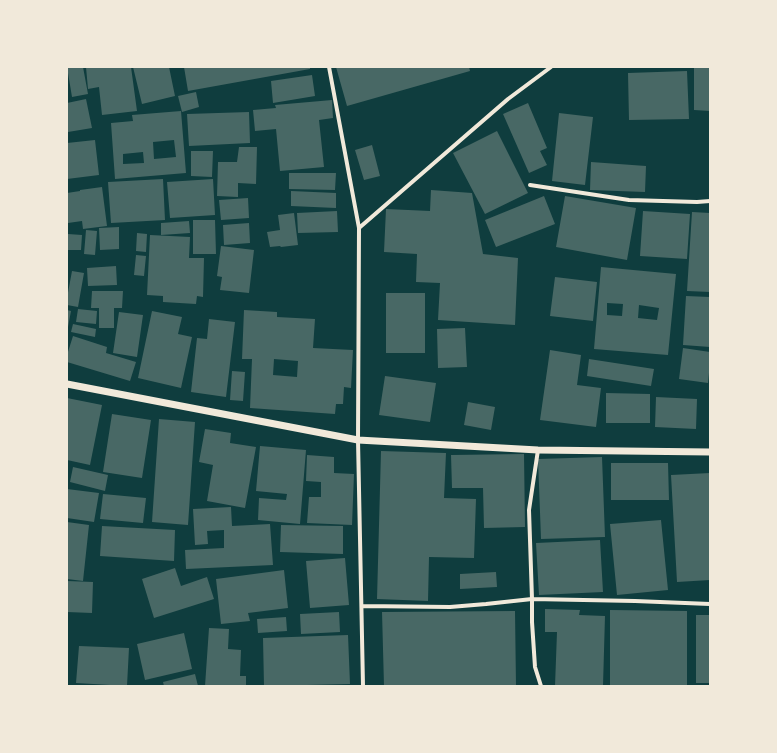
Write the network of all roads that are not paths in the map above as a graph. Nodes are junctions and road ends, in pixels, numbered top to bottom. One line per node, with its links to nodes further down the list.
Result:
1 (329, 67): 5 (street)
2 (551, 67): 5 (street)
3 (530, 185): 4 (street)
4 (710, 201)
5 (359, 228): 7 (street)
6 (67, 384): 7 (street)
7 (358, 440): 8 (street); 12 (street)
8 (538, 450): 9 (street); 10 (street)
9 (710, 452)
10 (532, 599): 11 (street); 12 (street); 14 (street)
11 (710, 604)
12 (362, 606): 13 (street)
13 (364, 686)
14 (541, 686)

